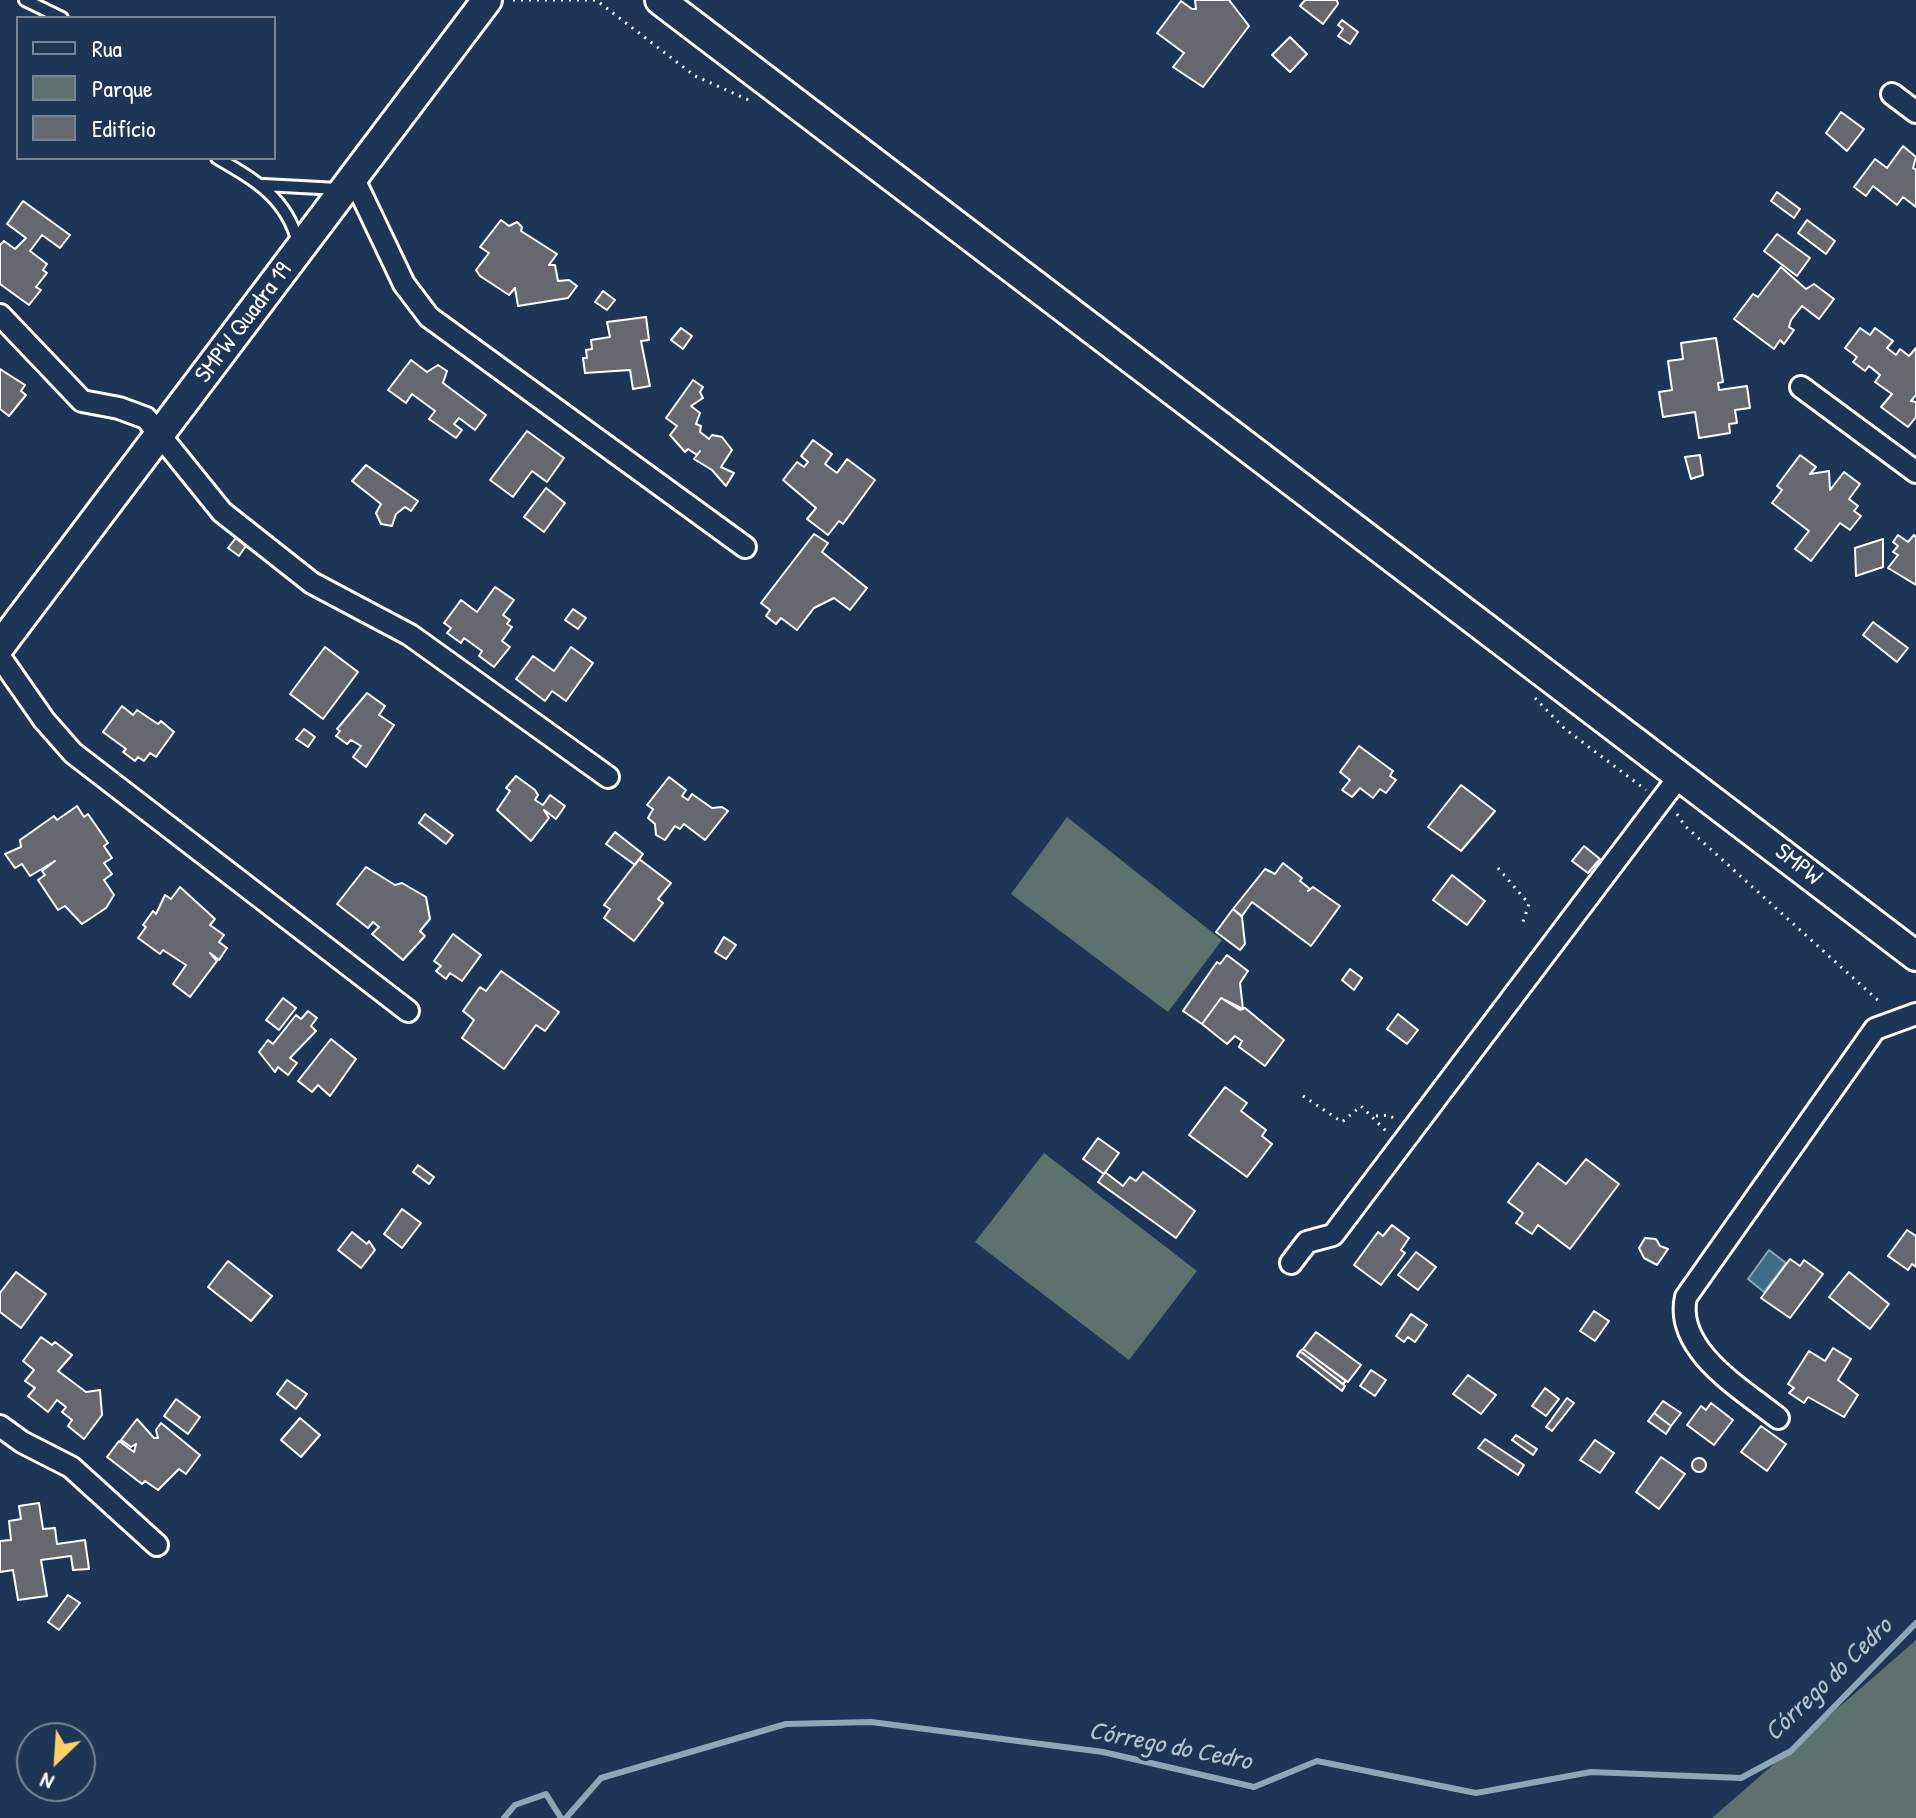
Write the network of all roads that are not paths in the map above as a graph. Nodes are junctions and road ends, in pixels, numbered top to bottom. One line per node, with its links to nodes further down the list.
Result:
1 (25, 0): 4 (lane)
2 (487, 0): 8 (street, SMPW Quadra 19)
3 (660, 0): 18 (street, SMPW)
4 (58, 16)
5 (1892, 94): 6 (street)
6 (1916, 112)
7 (220, 160): 9 (lane)
8 (349, 183): 9 (lane); 10 (street, SMPW Quadra 19); 15 (street)
9 (264, 185): 10 (lane)
10 (299, 249): 13 (street, SMPW Quadra 19)
11 (0, 315): 13 (street)
12 (1801, 387): 14 (street)
13 (161, 433): 16 (street, SMPW Quadra 19); 19 (street)
14 (1916, 472)
15 (745, 547)
16 (0, 646)
17 (0, 657): 21 (street)
18 (1681, 774): 20 (street, SMPW); 23 (street)
19 (608, 777)
20 (1916, 956)
21 (408, 1011)
22 (1908, 1017): 24 (street)
23 (1291, 1263)
24 (1778, 1418)
25 (0, 1426): 26 (street)
26 (157, 1545)

